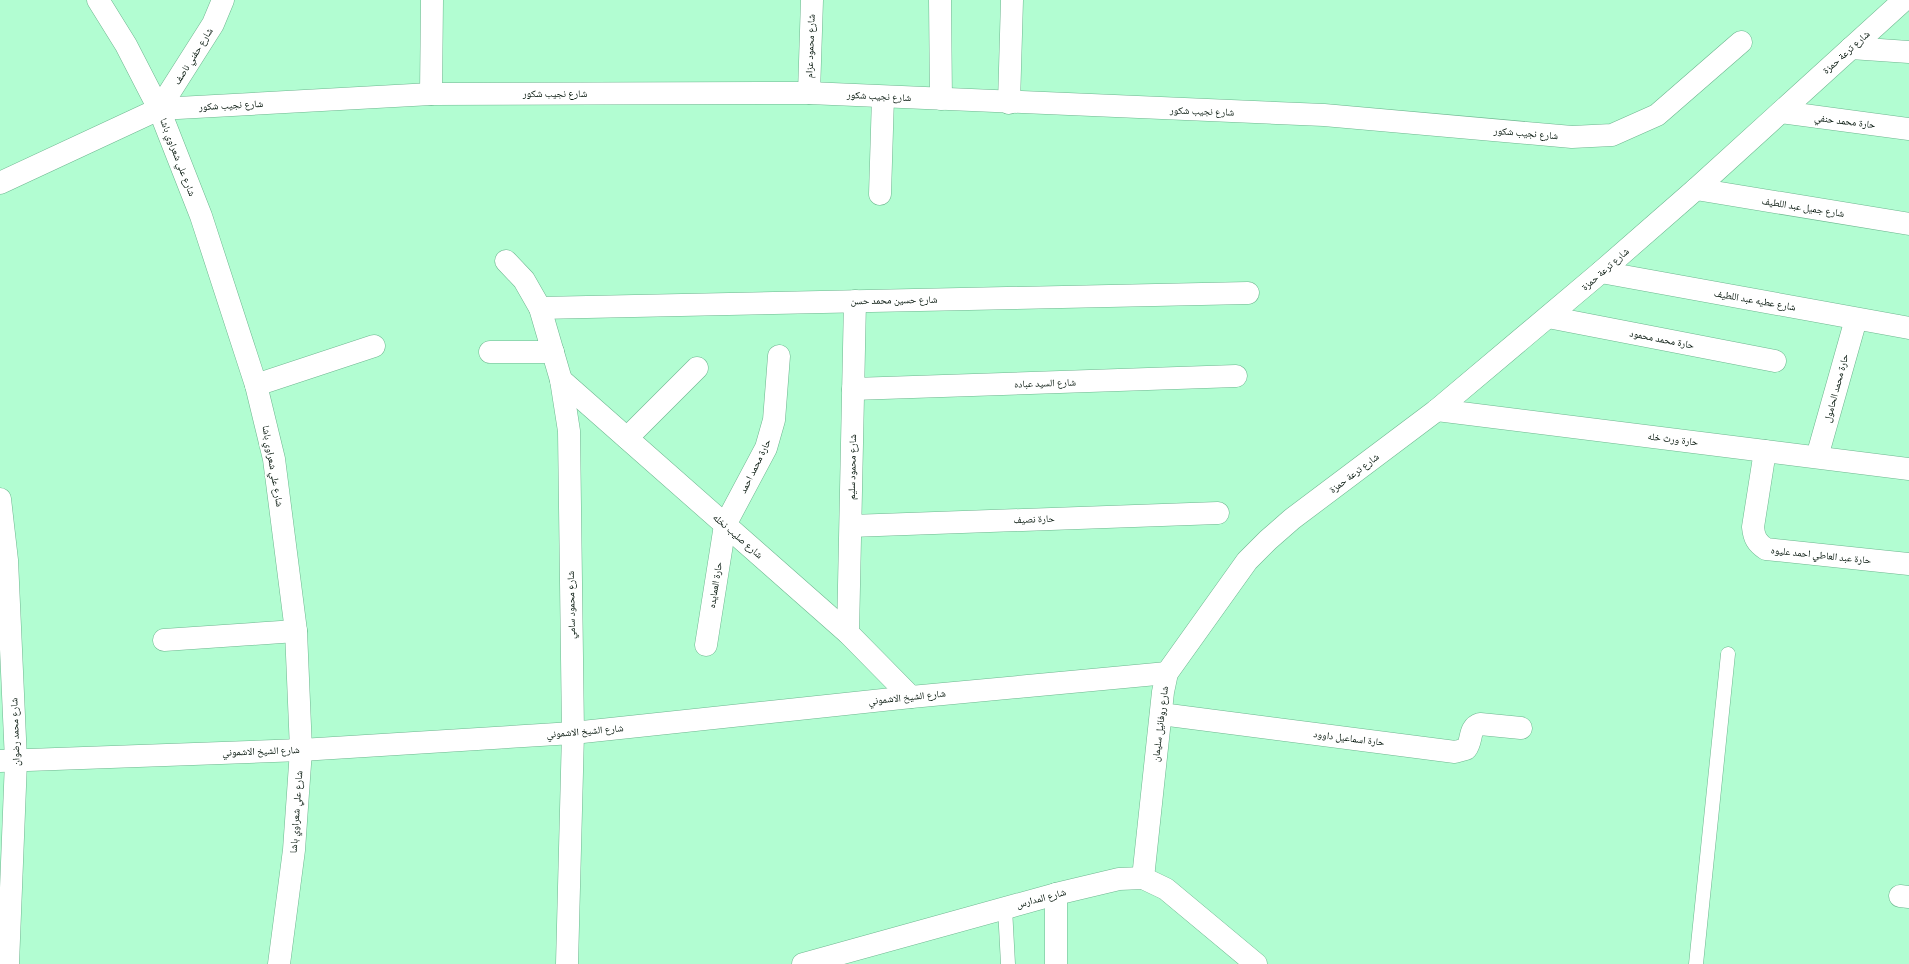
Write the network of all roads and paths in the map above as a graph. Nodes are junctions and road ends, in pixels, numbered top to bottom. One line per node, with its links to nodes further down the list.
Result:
1 (98, 0): 16 (street, شارع علي شعراوي باشا)
2 (223, 0): 16 (street, شارع حفني ناصف)
3 (432, 0): 12 (street)
4 (812, 0): 11 (street, شارع محمود عزام)
5 (940, 0): 14 (street)
6 (1012, 0): 15 (street)
7 (1904, 0): 9 (street, شارع ترعة حمزة)
8 (1741, 42): 15 (street, شارع نجيب شكور)
9 (1851, 48): 10 (street); 17 (street, شارع ترعة حمزة)
10 (1909, 52)
11 (809, 93): 12 (street, شارع نجيب شكور); 13 (street, شارع نجيب شكور)
12 (431, 94): 16 (street, شارع نجيب شكور)
13 (883, 97): 14 (street, شارع نجيب شكور); 21 (street)
14 (941, 99): 15 (street, شارع نجيب شكور)
15 (1009, 103)
16 (159, 109): 19 (street, شارع نجيب شكور); 39 (street, شارع علي شعراوي باشا)
17 (1781, 112): 18 (street, حارة محمد حنفي); 20 (street, شارع ترعة حمزة)
18 (1909, 129)
19 (0, 183)
20 (1696, 189): 22 (street, شارع جميل عبد اللطيف); 24 (street, شارع ترعة حمزة)
21 (880, 194)
22 (1909, 224)
23 (506, 261): 27 (street, شارع محمود سامي)
24 (1601, 272): 28 (street, شارع ترعة حمزة); 29 (street, شارع عطيه عبد اللطيف)
25 (1248, 293): 26 (street, شارع حسين محمد حسن)
26 (855, 301): 27 (street, شارع حسين محمد حسن); 40 (street, شارع محمود سليم)
27 (540, 308): 33 (street, شارع محمود سامي)
28 (1548, 317): 35 (street, حارة محمد محمود); 41 (street, شارع ترعة حمزة)
29 (1856, 319): 30 (street, شارع عطيه عبد اللطيف); 44 (street, حارة محمد الحامول)
30 (1909, 328)
31 (374, 346): 39 (street)
32 (490, 352): 33 (street)
33 (553, 352): 38 (street, شارع محمود سامي)
34 (779, 356): 49 (street, حارة محمد احمد)
35 (1775, 361)
36 (697, 368): 42 (street)
37 (1236, 376): 40 (street, شارع السيد عباده)
38 (561, 380): 42 (street, شارع صليب نخله); 61 (street, شارع محمود سامي)
39 (256, 386): 52 (street, شارع علي شعراوي باشا)
40 (853, 389): 50 (street, شارع محمود سليم)
41 (1437, 410): 43 (street, حارة ورث خله); 48 (street, شارع ترعة حمزة)
42 (627, 438): 49 (street, شارع صليب نخله)
43 (1765, 451): 44 (street, حارة ورث خله); 51 (street, حارة عبد العاطي احمد عليوه)
44 (1817, 457): 45 (street, حارة ورث خله)
45 (1909, 469)
46 (0, 500): 63 (street, شارع محمد رضوان)
47 (1218, 513): 50 (street, حارة نصيف)
48 (1292, 519): 57 (street, شارع روفائيل سليمان)
49 (725, 525): 53 (street, شارع صليب نخله); 55 (street, حارة العمايده)
50 (850, 526): 53 (street, شارع محمود سليم)
51 (1909, 564)
52 (296, 631): 54 (street); 62 (street, شارع علي شعراوي باشا)
53 (848, 634): 58 (street, شارع صليب نخله)
54 (164, 640)
55 (706, 646)
56 (1728, 654): 75 (lane)
57 (1167, 673): 58 (street, شارع الشيخ الاشموني); 59 (street, شارع روفائيل سليمان)
58 (911, 697): 61 (street, شارع الشيخ الاشموني)
59 (1160, 714): 60 (street, حارة اسماعيل داوود); 64 (street, شارع روفائيل سليمان)
60 (1521, 728)
61 (573, 733): 62 (street, شارع الشيخ الاشموني); 70 (street, شارع محمود سامي)
62 (301, 750): 63 (street, شارع الشيخ الاشموني); 69 (street, شارع علي شعراوي باشا)
63 (8, 761): 68 (street, شارع محمد رضوان)
64 (1143, 878): 65 (street, شارع المدارس); 74 (street, شارع المدارس)
65 (1056, 894): 66 (street, شارع المدارس); 73 (street)
66 (1005, 908): 67 (street, شارع المدارس); 72 (lane)
67 (863, 955): 71 (street, شارع المدارس)
68 (8, 964)
69 (279, 964)
70 (567, 964)
71 (804, 964)
72 (1008, 964)
73 (1056, 964)
74 (1256, 964)
75 (1696, 964)

